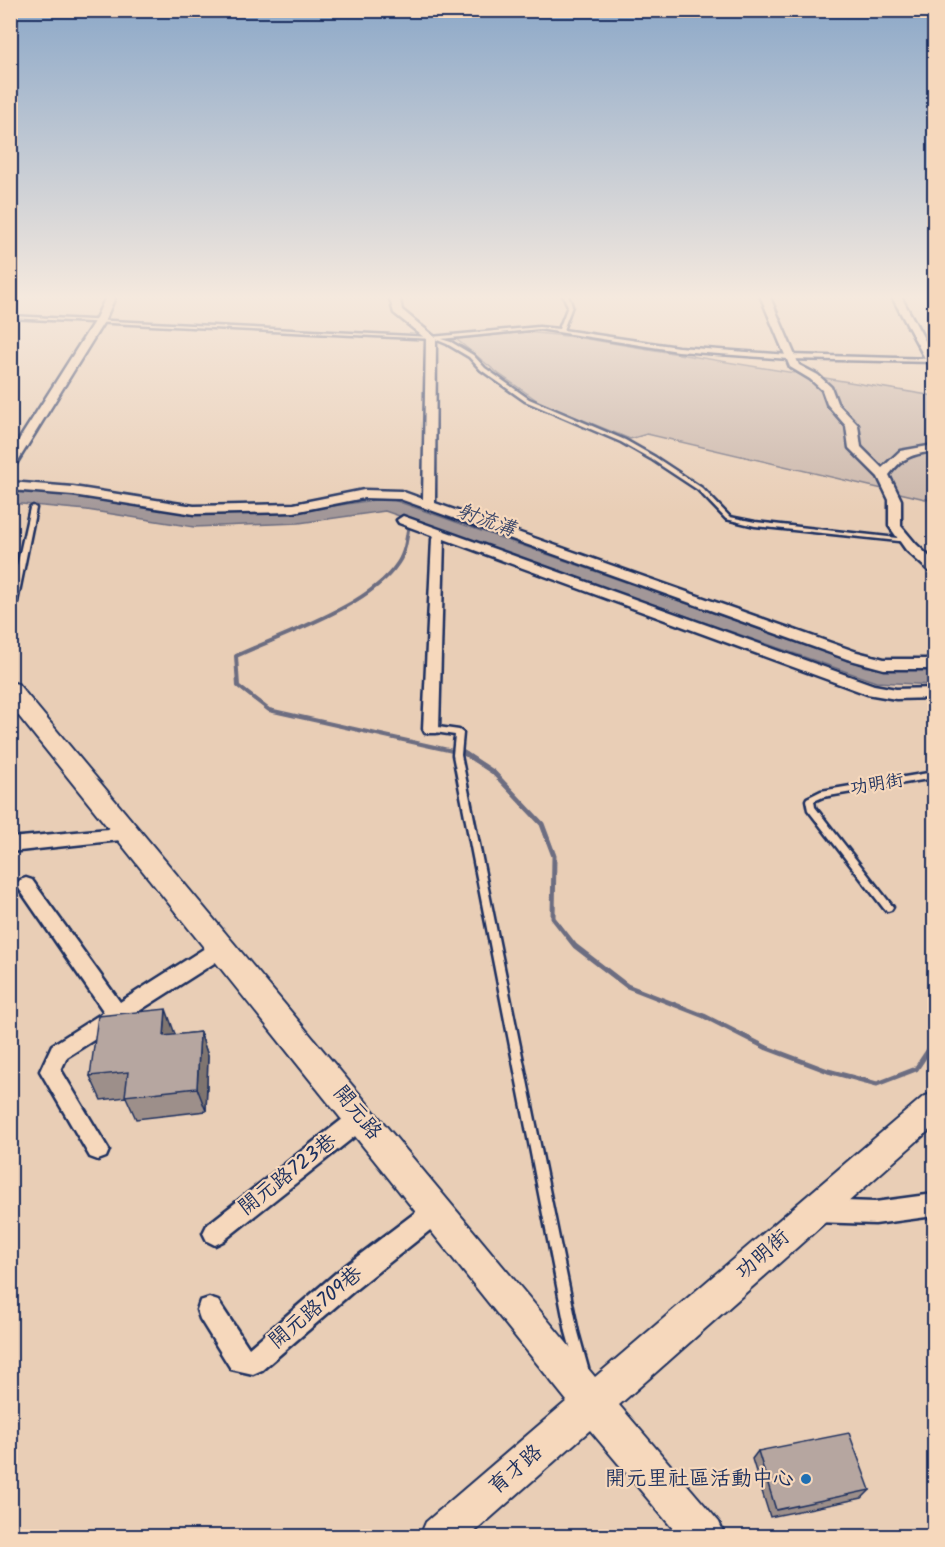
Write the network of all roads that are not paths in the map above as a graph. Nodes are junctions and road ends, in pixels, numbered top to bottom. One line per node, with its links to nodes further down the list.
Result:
1 (71, 367): 6 (street)
2 (431, 367): 9 (street)
3 (481, 367): 13 (lane)
4 (795, 367): 7 (street)
5 (934, 448): 7 (street)
6 (10, 464)
7 (883, 475): 13 (street)
8 (10, 486): 9 (street)
9 (429, 503): 16 (street)
10 (33, 508): 15 (lane)
11 (403, 520): 12 (street)
12 (434, 531): 18 (street); 19 (street)
13 (906, 541): 14 (street)
14 (934, 568)
15 (10, 617)
16 (934, 664)
17 (10, 688): 21 (main road, 開元路)
18 (934, 693)
19 (431, 729): 35 (lane)
20 (934, 775): 24 (lane, 功明街)
21 (130, 833): 22 (street); 25 (main road, 開元路)
22 (10, 845)
23 (26, 885): 26 (street)
24 (888, 908)
25 (223, 947): 26 (street); 28 (main road, 開元路)
26 (117, 1014): 29 (street)
27 (934, 1107): 32 (main road, 功明街)
28 (361, 1118): 31 (main road, 開元路); 33 (street, 開元路723巷)
29 (98, 1149)
30 (934, 1205): 32 (street)
31 (436, 1211): 34 (street, 開元路709巷); 35 (main road, 開元路)
32 (813, 1211): 35 (main road, 功明街)
33 (215, 1233)
34 (209, 1310)
35 (592, 1403): 36 (main road, 育才路); 37 (main road, 開元路)
36 (440, 1536)
37 (705, 1536)

